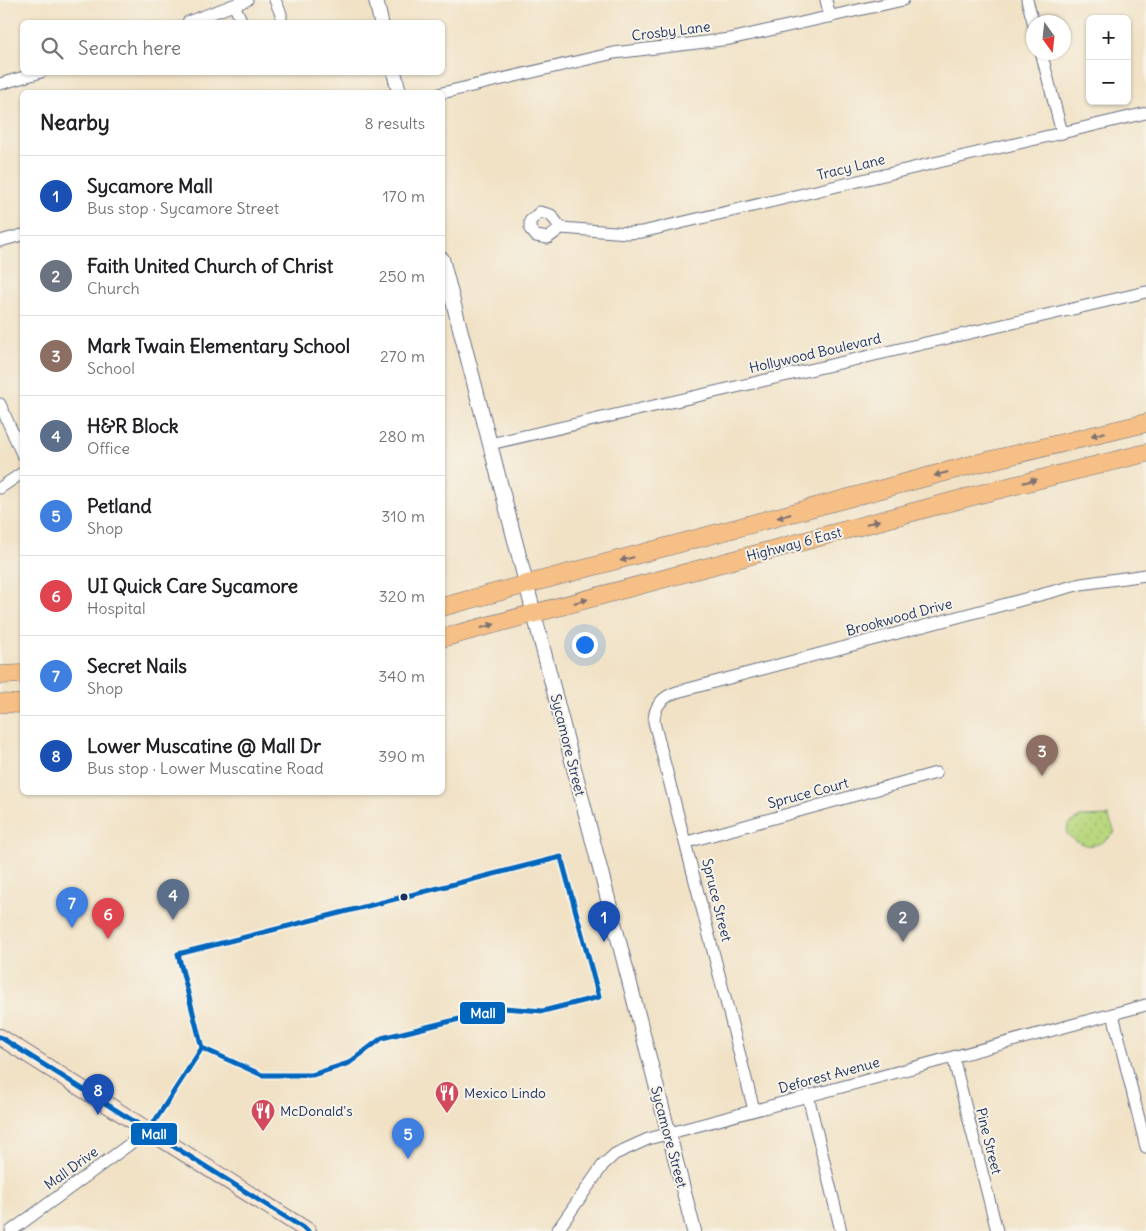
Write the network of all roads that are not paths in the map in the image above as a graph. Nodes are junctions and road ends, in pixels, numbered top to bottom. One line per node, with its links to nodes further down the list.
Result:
1 (247, 0): 7 (street)
2 (276, 0): 12 (street)
3 (376, 0): 13 (street)
4 (826, 0): 9 (street)
5 (903, 0): 9 (street, Crosby Lane)
6 (1027, 0): 8 (street)
7 (234, 5): 10 (street); 11 (street)
8 (1031, 15)
9 (830, 17): 19 (street, Crosby Lane)
10 (193, 20)
11 (241, 20)
12 (281, 20)
13 (381, 20)
14 (1043, 60): 21 (street)
15 (31, 75): 17 (street)
16 (395, 75): 18 (street)
17 (0, 84)
18 (398, 90)
19 (445, 92)
20 (1146, 113): 21 (street, Tracy Lane)
21 (1062, 133): 22 (street, Tracy Lane)
22 (561, 228)
23 (20, 236): 24 (street)
24 (0, 241)
25 (445, 268): 29 (street, Sycamore Street)
26 (1146, 292): 29 (street, Hollywood Boulevard)
27 (0, 404): 30 (street)
28 (1146, 423): 35 (main road, one-way to 35)
29 (490, 444): 35 (street, Sycamore Street)
30 (20, 449)
31 (1146, 453): 37 (main road, Highway 6 East, one-way to 31)
32 (20, 474): 33 (street)
33 (0, 488)
34 (1146, 575): 41 (street, Brookwood Drive)
35 (527, 586): 36 (main road); 37 (street, Sycamore Street)
36 (445, 606)
37 (534, 614): 38 (main road, Highway 6 East, one-way to 37); 53 (street, Sycamore Street)
38 (445, 637)
39 (20, 674): 40 (main road)
40 (0, 675)
41 (663, 699): 45 (street, Spruce Street)
42 (0, 703): 43 (main road)
43 (20, 704)
44 (936, 773): 45 (street, Spruce Court)
45 (687, 842): 51 (street, Spruce Street)
46 (1146, 1005): 47 (street, Deforest Avenue)
47 (1113, 1014): 49 (street, Deforest Avenue); 54 (street)
48 (0, 1037): 52 (main road)
49 (953, 1058): 50 (street, Deforest Avenue); 60 (street, Pine Street)
50 (808, 1096): 51 (street, Deforest Avenue); 59 (street)
51 (754, 1110): 53 (street, Deforest Avenue)
52 (149, 1130): 55 (street, Mall Drive); 56 (main road)
53 (668, 1134): 57 (street, Deforest Avenue); 58 (street, Sycamore Street)
54 (1146, 1147)
55 (11, 1231)
56 (308, 1231)
57 (557, 1231)
58 (694, 1231)
59 (841, 1231)
60 (997, 1231)

